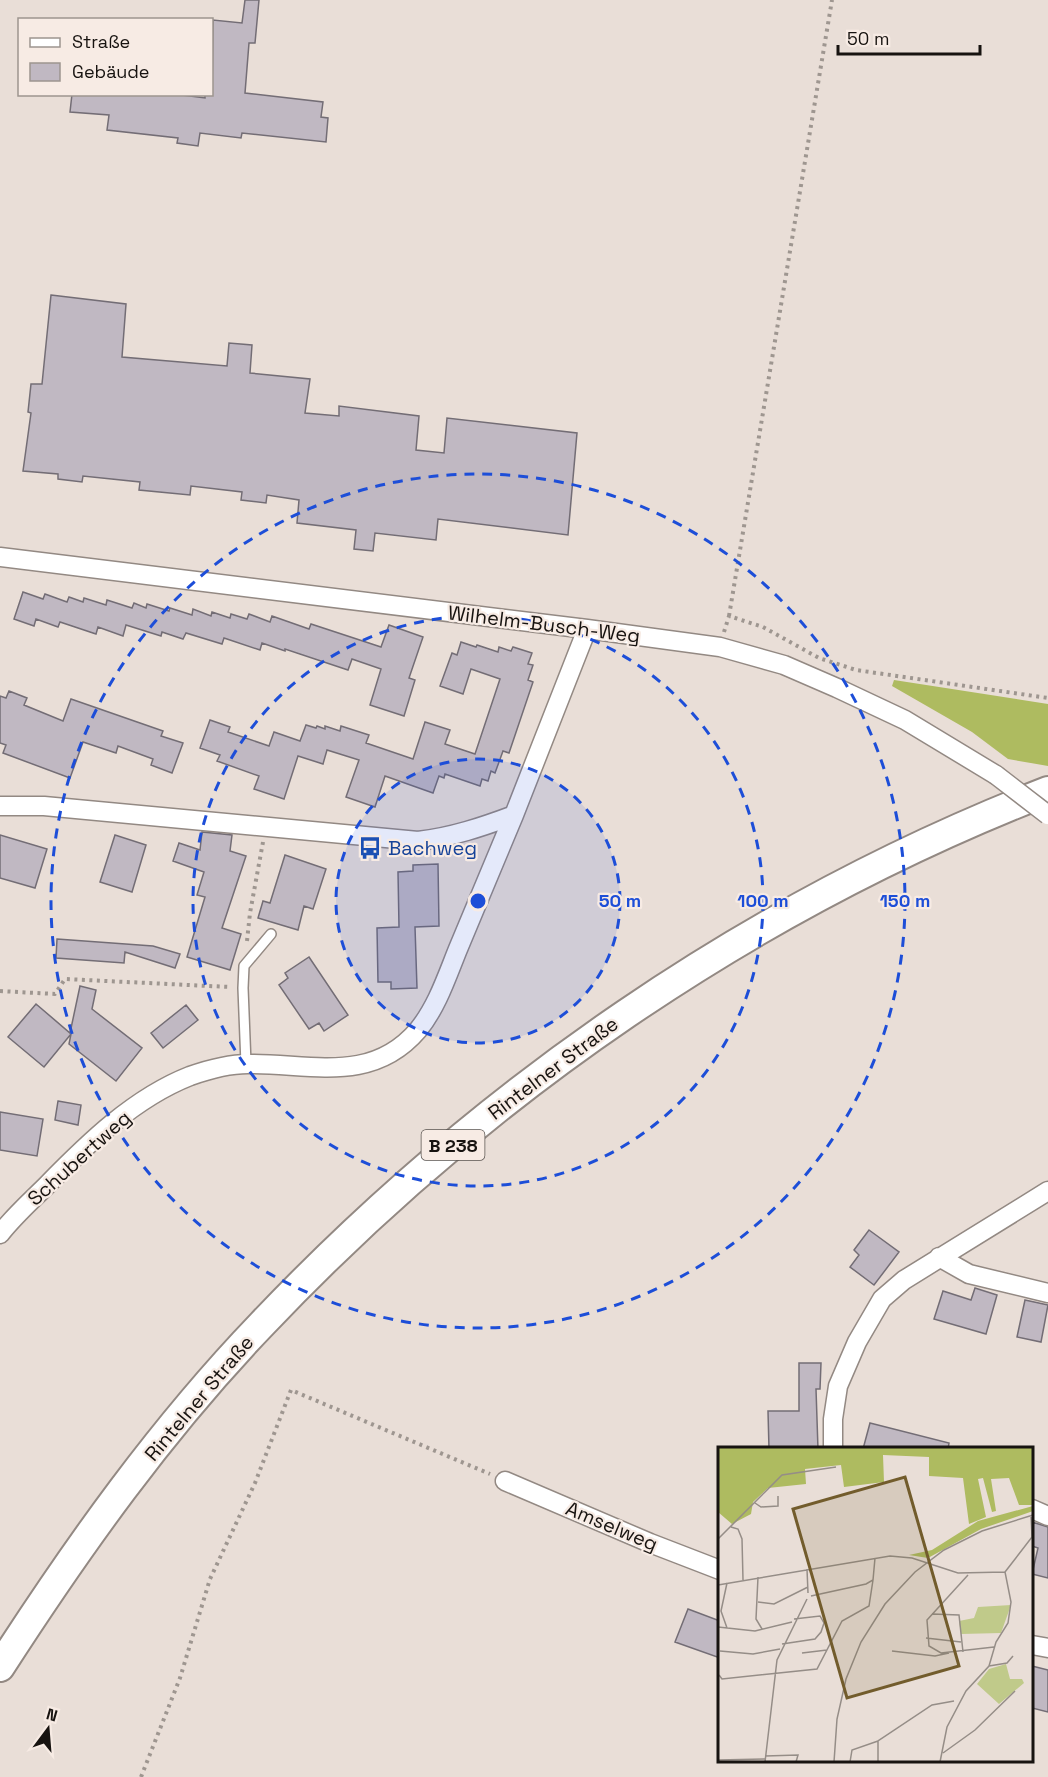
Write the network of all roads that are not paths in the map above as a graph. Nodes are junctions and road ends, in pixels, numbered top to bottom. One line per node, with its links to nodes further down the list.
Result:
1 (0, 557): 2 (street, Wilhelm-Busch-Weg)
2 (587, 628): 5 (street); 6 (street, Wilhelm-Busch-Weg, bridge)
3 (1048, 791): 20 (main road, Rintelner Straße / B 238)
4 (0, 806): 5 (street)
5 (514, 815): 8 (street, Schubertweg)
6 (1048, 815)
7 (271, 934): 8 (lane)
8 (246, 1064): 10 (street, Schubertweg)
9 (1048, 1191): 11 (street)
10 (0, 1234)
11 (939, 1257): 12 (street); 13 (street)
12 (1048, 1293)
13 (833, 1447)
14 (505, 1481): 17 (street, Amselweg)
15 (1033, 1509): 16 (street)
16 (1048, 1516)
17 (718, 1569)
18 (1033, 1645): 19 (street)
19 (1048, 1648)
20 (0, 1667)

